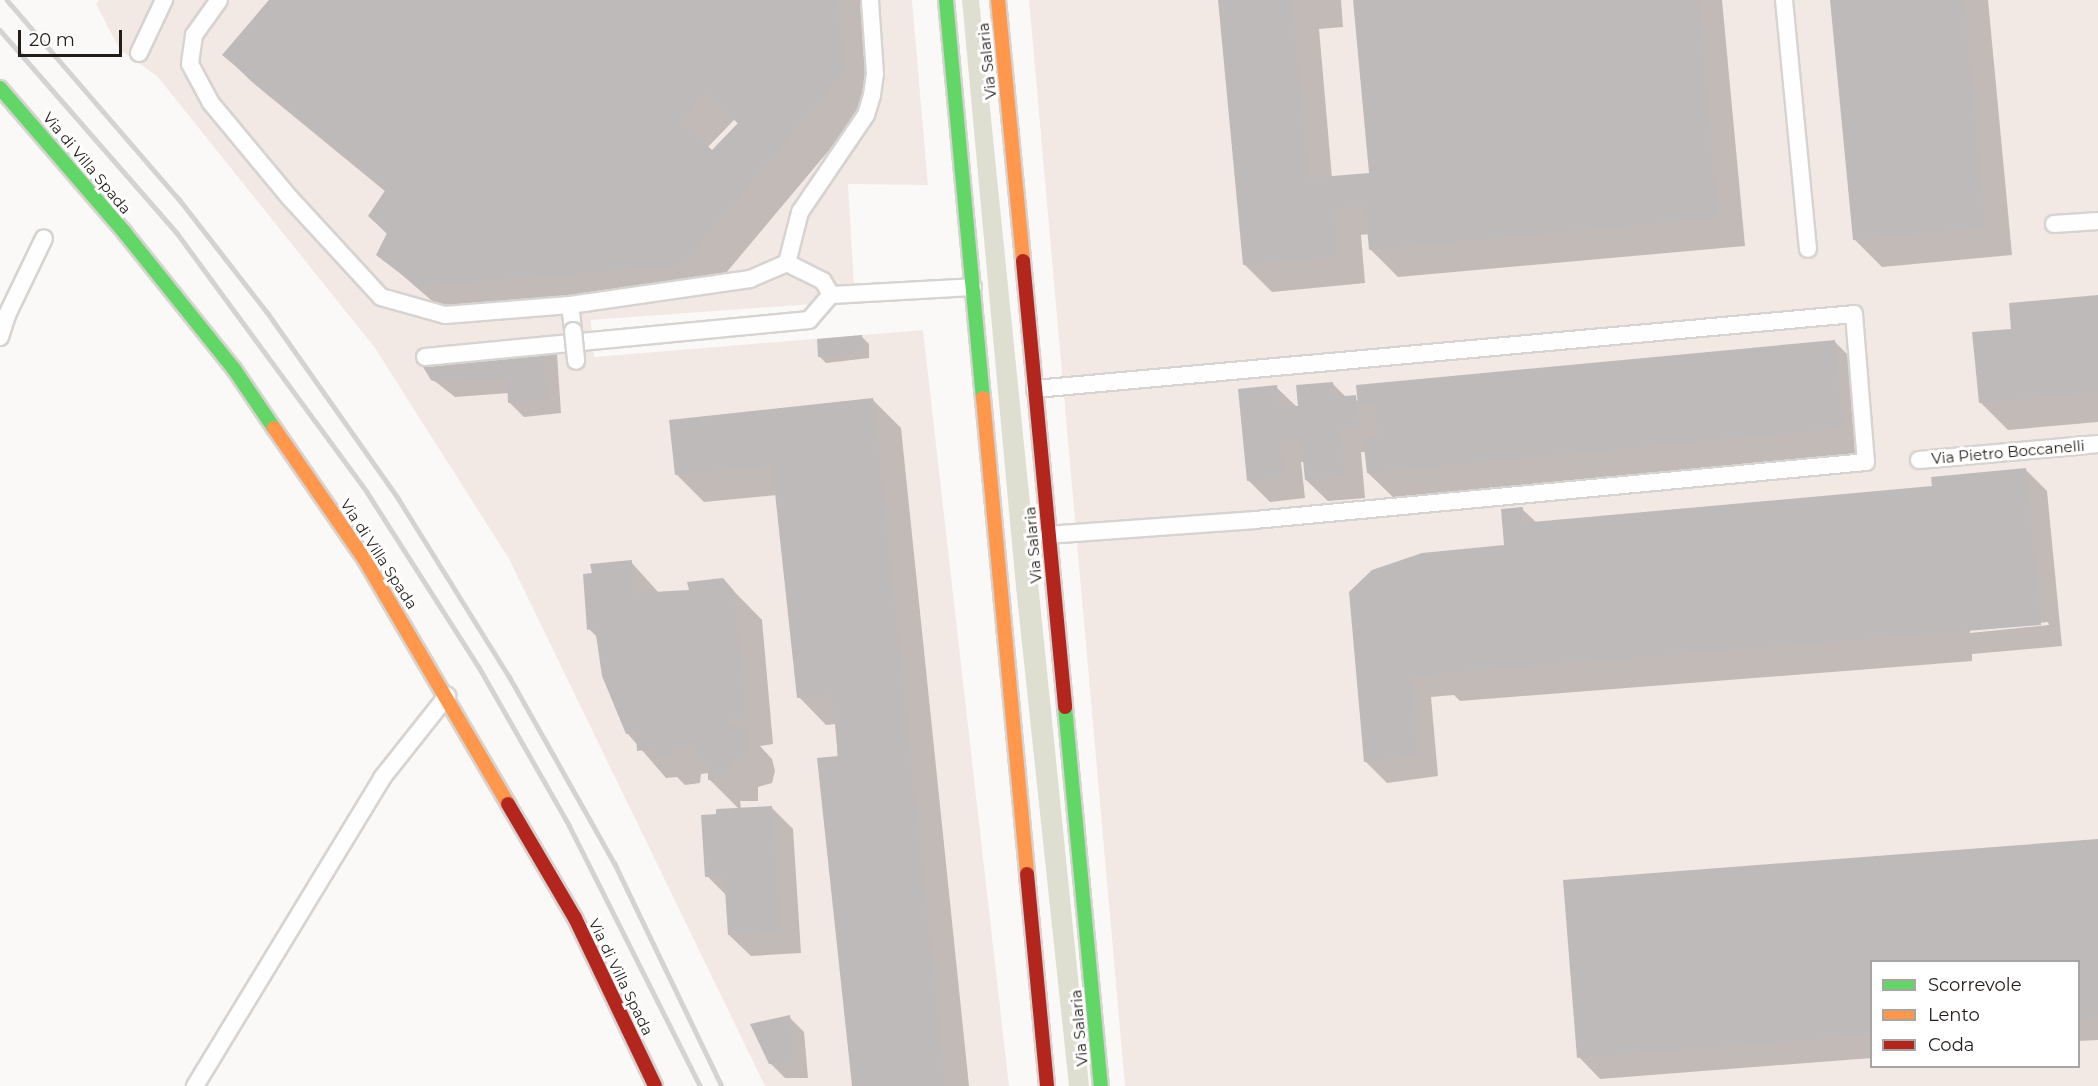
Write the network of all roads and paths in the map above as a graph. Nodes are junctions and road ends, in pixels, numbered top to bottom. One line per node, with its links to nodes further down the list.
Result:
1 (164, 0): 7 (lane)
2 (219, 0): 16 (lane)
3 (870, 0): 13 (lane)
4 (946, 0): 14 (main road)
5 (998, 0): 20 (main road, Via Salaria)
6 (1784, 0): 12 (lane)
7 (139, 52)
8 (0, 88): 24 (main road, Via di Villa Spada)
9 (2098, 220): 10 (lane)
10 (2054, 224)
11 (44, 238): 17 (lane)
12 (1808, 249)
13 (787, 263): 15 (lane); 16 (lane)
14 (973, 286): 15 (lane); 27 (main road)
15 (831, 295): 18 (lane)
16 (570, 305): 19 (lane, bridge)
17 (0, 337)
18 (425, 357)
19 (576, 361)
20 (1035, 388): 23 (main road, Via Salaria); 23 (lane)
21 (2098, 444): 22 (lane, Via Pietro Boccanelli)
22 (1919, 460)
23 (1048, 535): 28 (main road, Via Salaria)
24 (447, 696): 25 (lane); 26 (main road, Via di Villa Spada)
25 (195, 1086)
26 (655, 1086)
27 (1047, 1086)
28 (1101, 1086)

